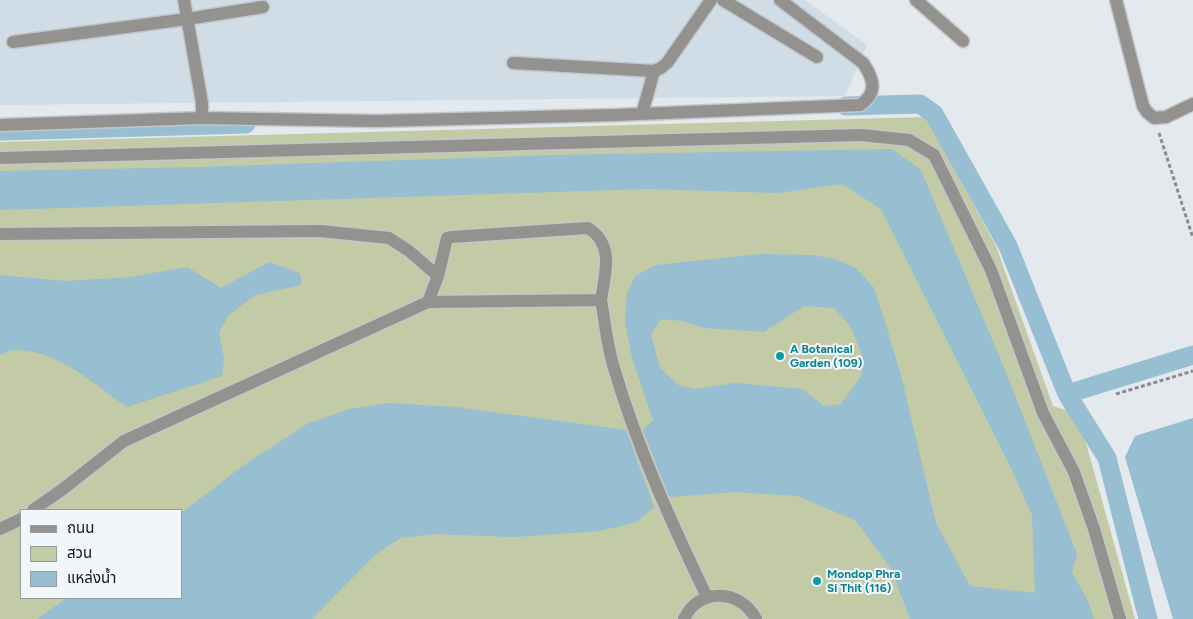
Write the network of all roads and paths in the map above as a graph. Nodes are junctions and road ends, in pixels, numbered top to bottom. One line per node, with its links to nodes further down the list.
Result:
1 (184, 0): 8 (street)
2 (711, 0): 13 (street)
3 (722, 0): 11 (street)
4 (780, 0): 15 (street)
5 (916, 0): 9 (street)
6 (1116, 0): 17 (street)
7 (263, 7): 8 (street)
8 (187, 19): 10 (street); 16 (street)
9 (963, 41)
10 (12, 42)
11 (816, 57)
12 (513, 63): 13 (street)
13 (654, 71): 15 (street)
14 (1193, 104): 17 (street)
15 (642, 114): 16 (street)
16 (202, 118): 18 (street)
17 (1154, 118): 21 (path)
18 (0, 125)
19 (0, 158): 33 (street)
20 (0, 234): 22 (street)
21 (1193, 238)
22 (438, 276): 23 (street); 24 (street)
23 (601, 300): 24 (street); 30 (street)
24 (428, 302): 27 (street)
25 (1193, 371): 26 (path)
26 (1116, 394)
27 (34, 509)
28 (20, 519): 29 (street)
29 (0, 529)
30 (707, 597): 31 (street); 32 (street)
31 (684, 619)
32 (756, 619)
33 (1120, 619)

